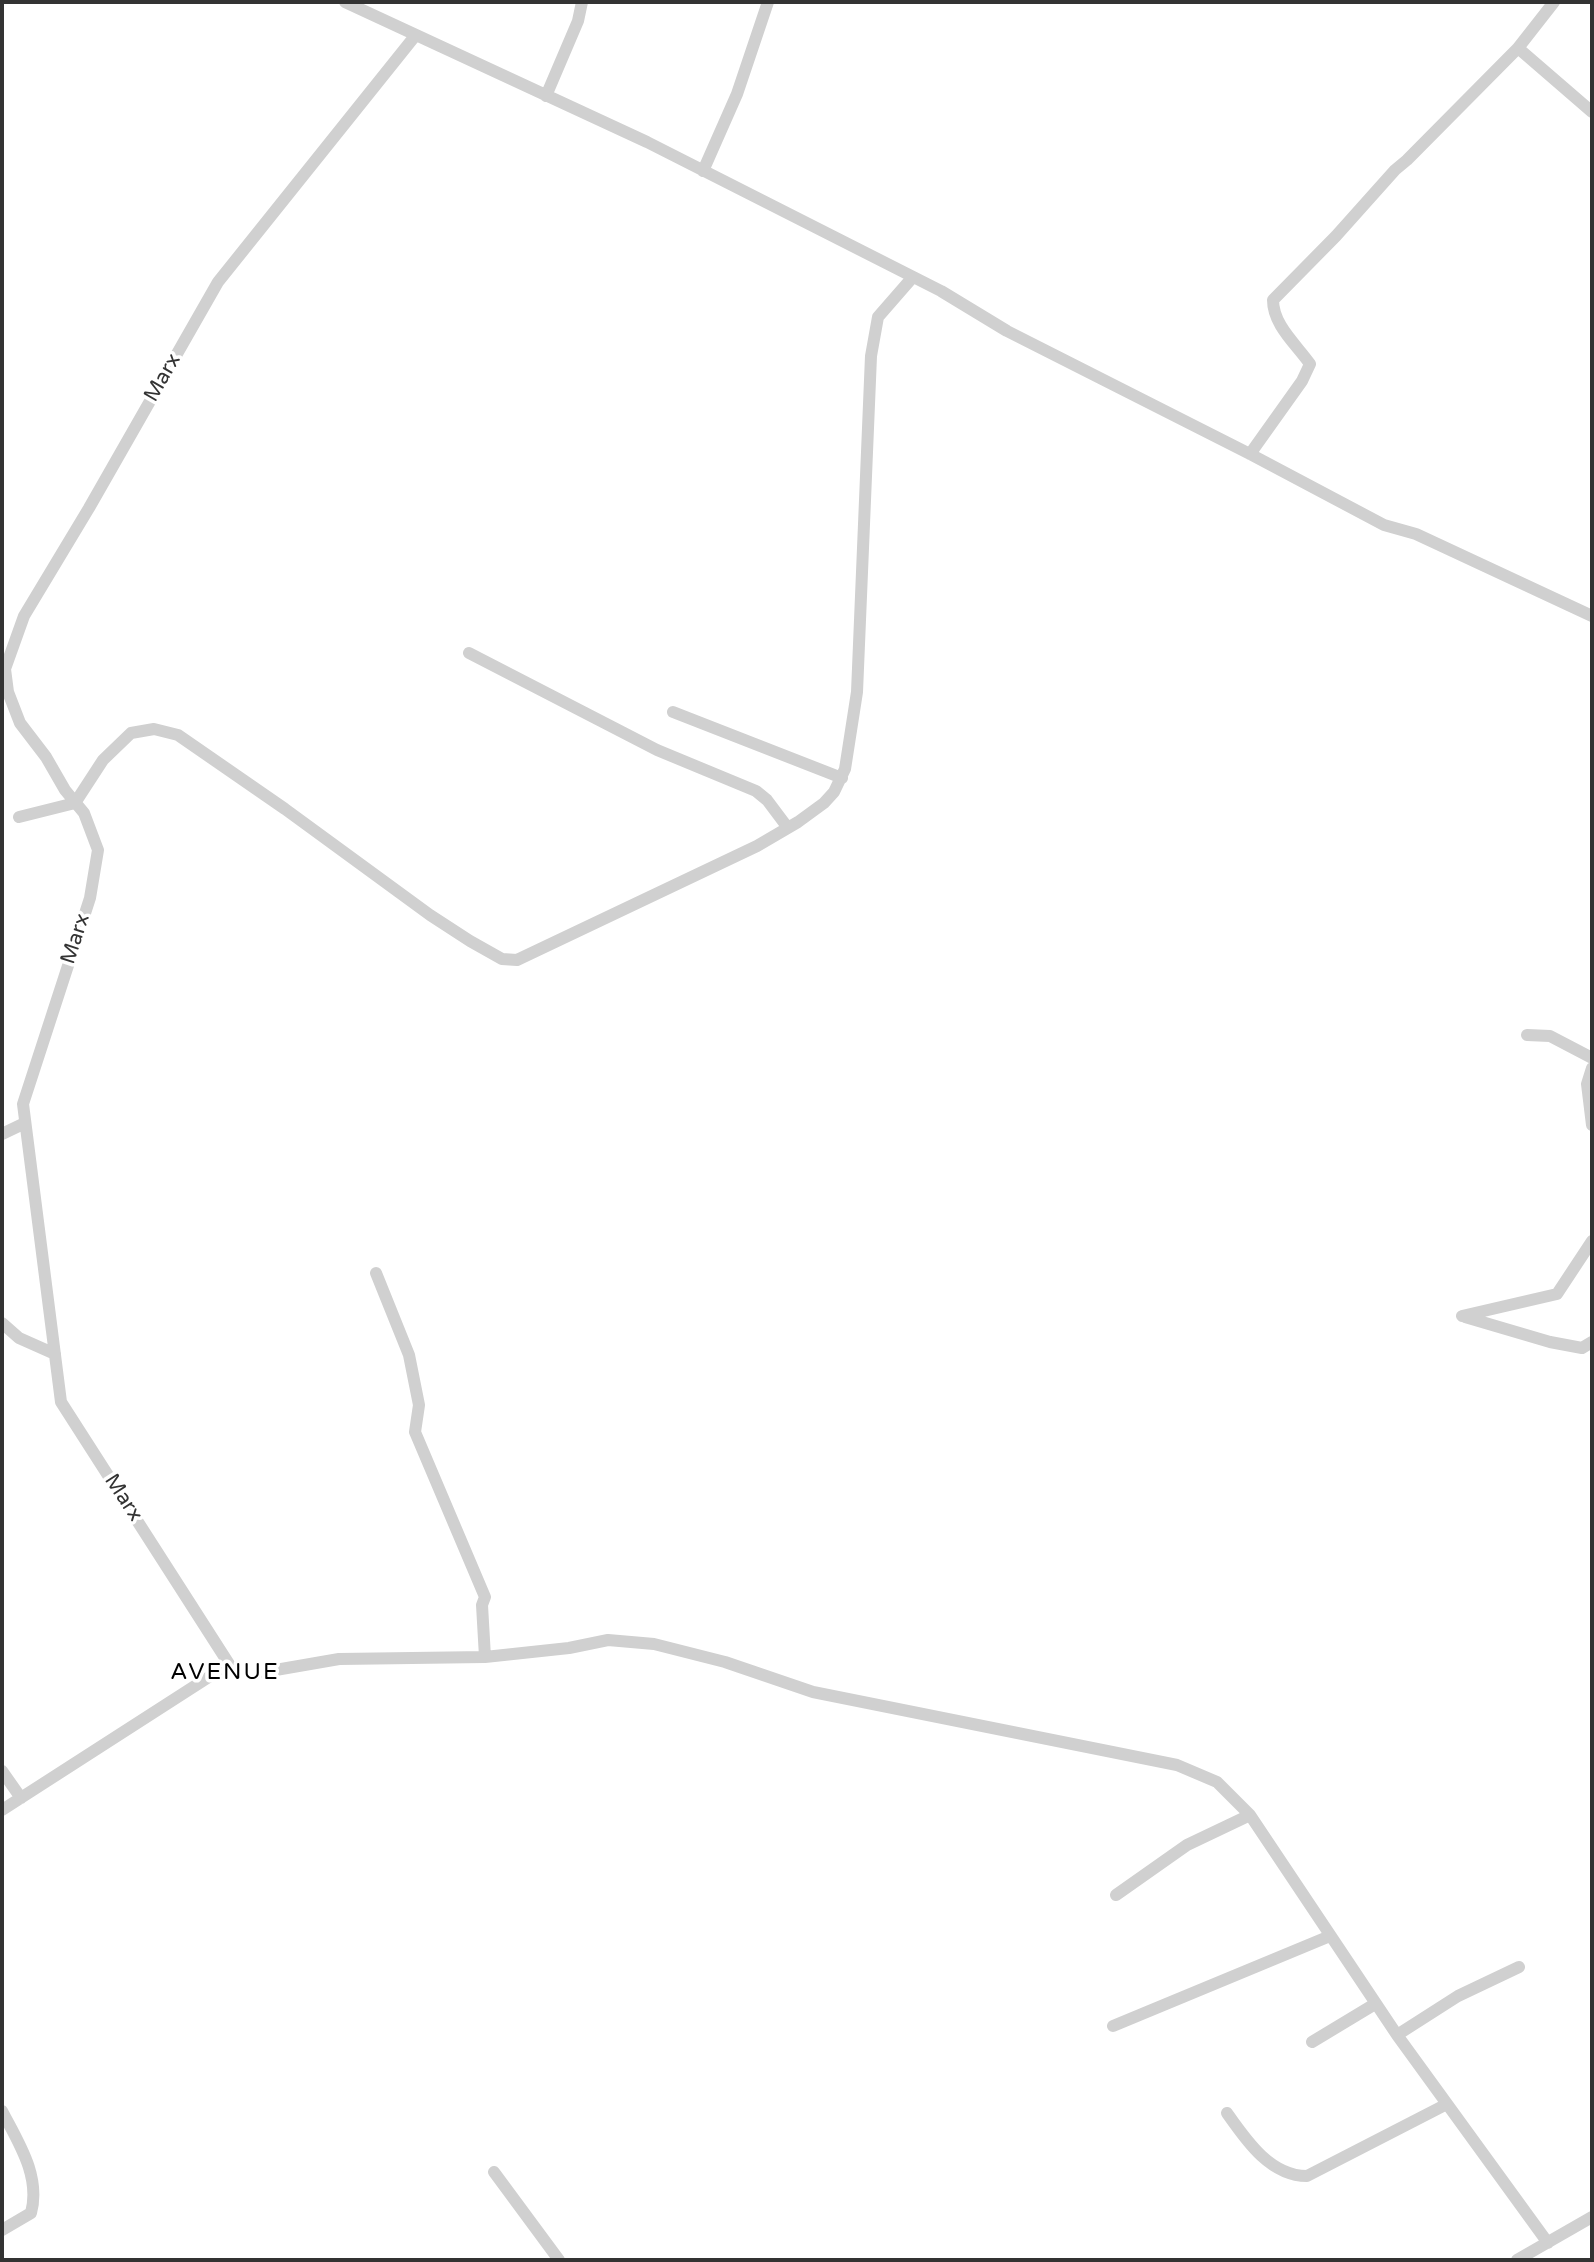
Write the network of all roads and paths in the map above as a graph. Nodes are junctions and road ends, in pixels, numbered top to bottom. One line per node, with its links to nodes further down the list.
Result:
1 (345, 2): 6 (street)
2 (582, 2): 8 (street)
3 (768, 2): 10 (street)
4 (1537, 2): 5 (street)
5 (1552, 6): 7 (street)
6 (415, 36): 8 (street); 15 (street, Marx)
7 (1518, 48): 9 (street); 12 (street)
8 (546, 96): 10 (street)
9 (1592, 112)
10 (702, 171): 11 (street)
11 (912, 278): 12 (street); 17 (street)
12 (1251, 454): 13 (street)
13 (1592, 616)
14 (469, 653): 20 (street)
15 (4, 682): 18 (street, Marx)
16 (673, 712): 17 (street)
17 (842, 779): 20 (street)
18 (75, 803): 19 (street); 20 (street); 24 (street, Marx)
19 (19, 817)
20 (788, 828)
21 (1527, 1035): 22 (street)
22 (1592, 1058)
23 (1592, 1068): 25 (street)
24 (25, 1123): 26 (street); 31 (street, Marx)
25 (1592, 1125)
26 (2, 1134)
27 (1592, 1241): 30 (street)
28 (376, 1273): 32 (street)
29 (2, 1323): 31 (street)
30 (1592, 1342)
31 (55, 1354): 35 (street, Marx)
32 (485, 1657): 33 (street); 37 (street)
33 (264, 1672)
34 (2, 1771): 35 (street)
35 (21, 1798): 36 (street, Marx)
36 (2, 1810)
37 (1250, 1815): 38 (street); 39 (street)
38 (1116, 1895)
39 (1329, 1936): 41 (street); 42 (street)
40 (1519, 1967): 43 (street)
41 (1375, 2004): 43 (street); 44 (street)
42 (1113, 2026)
43 (1397, 2035): 45 (street)
44 (1312, 2042)
45 (1447, 2104): 47 (street); 51 (street)
46 (2, 2110): 50 (street)
47 (1227, 2113)
48 (494, 2172): 52 (street)
49 (1592, 2217): 51 (street)
50 (2, 2230)
51 (1548, 2243): 53 (street)
52 (559, 2260)
53 (1517, 2260)

